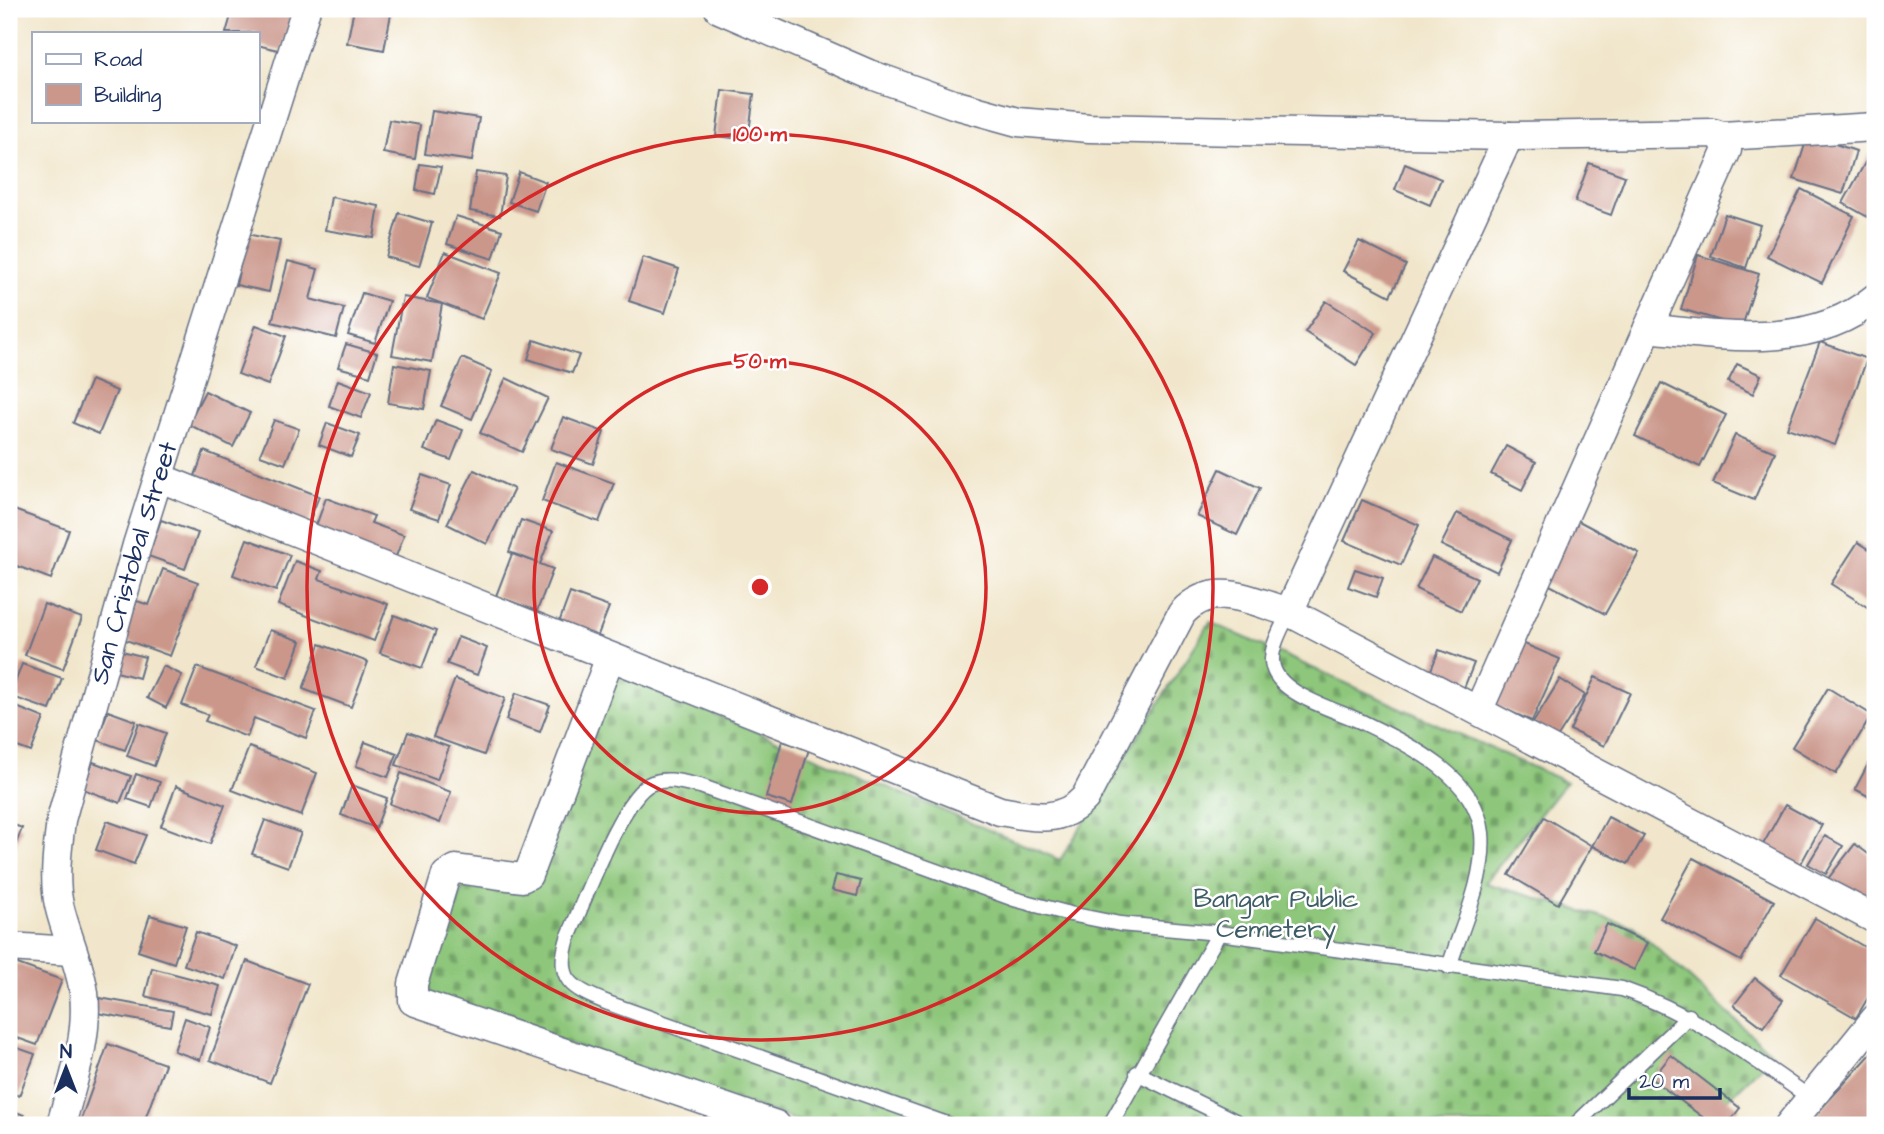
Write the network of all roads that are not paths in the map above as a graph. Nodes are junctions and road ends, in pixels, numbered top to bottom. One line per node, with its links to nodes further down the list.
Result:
1 (306, 9): 8 (street, San Cristobal Street)
2 (719, 9): 4 (street)
3 (1875, 127): 5 (street)
4 (1510, 136): 5 (street); 9 (street)
5 (1722, 136): 7 (street)
6 (1875, 298): 7 (street)
7 (1648, 328): 11 (street)
8 (160, 478): 10 (street); 15 (street, San Cristobal Street)
9 (1289, 612): 10 (street); 11 (street); 16 (lane)
10 (610, 657): 22 (street)
11 (1479, 709): 12 (street)
12 (1875, 919)
13 (1219, 933): 16 (lane); 19 (lane); 23 (lane)
14 (9, 947): 15 (street)
15 (71, 951): 21 (street, San Cristobal Street)
16 (1449, 967): 17 (lane)
17 (1689, 1016): 20 (lane); 26 (lane)
18 (1875, 1019): 20 (street)
19 (1137, 1073): 24 (lane); 25 (lane)
20 (1810, 1097): 27 (street)
21 (61, 1125)
22 (776, 1125)
23 (950, 1125)
24 (1110, 1125)
25 (1243, 1125)
26 (1575, 1125)
27 (1789, 1125)

